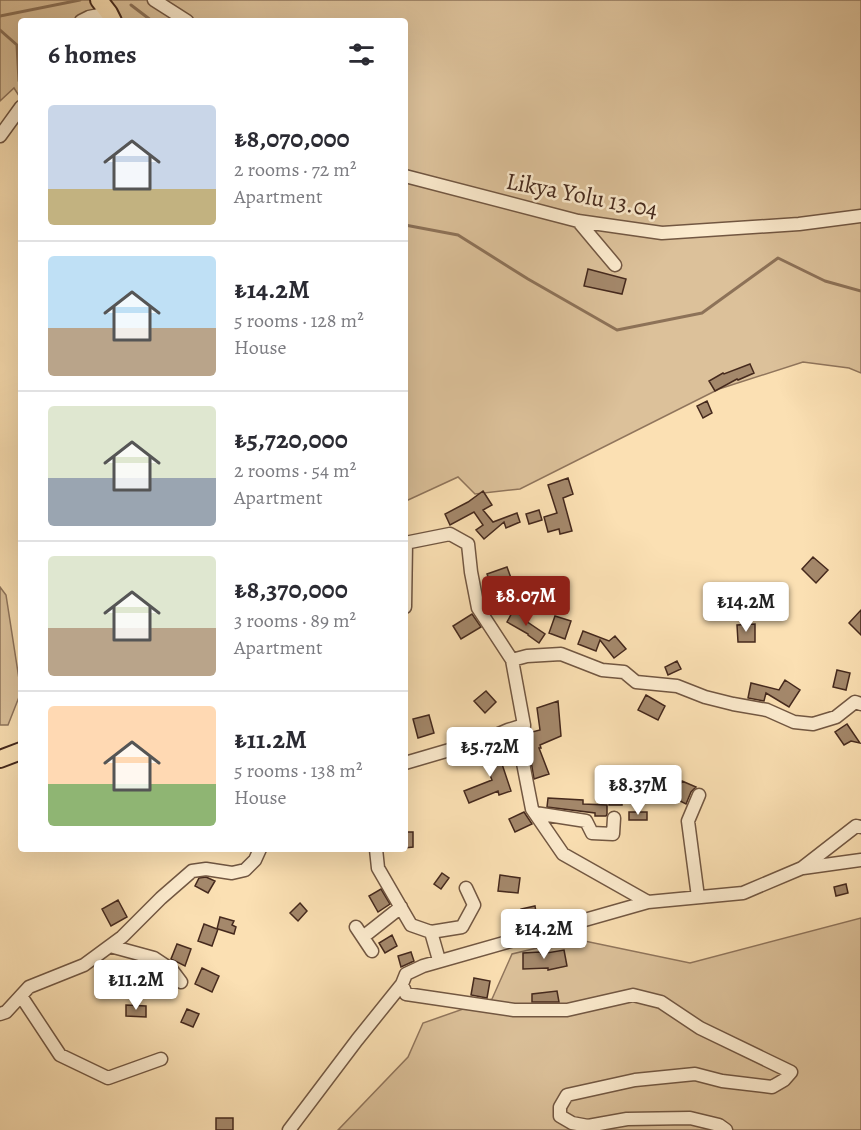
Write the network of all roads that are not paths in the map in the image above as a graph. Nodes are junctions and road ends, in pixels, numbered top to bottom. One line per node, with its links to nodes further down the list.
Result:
1 (154, 0): 4 (street)
2 (107, 11): 3 (street)
3 (87, 18)
4 (182, 18)
5 (18, 111): 6 (street)
6 (0, 136)
7 (408, 177): 9 (street, Likya Yolu 13.04)
8 (861, 216): 9 (street, Likya Yolu 13.04)
9 (578, 221): 10 (street)
10 (615, 265)
11 (408, 542): 12 (street)
12 (512, 660): 13 (street); 14 (street)
13 (861, 704)
14 (524, 724): 17 (street); 19 (street)
15 (18, 752): 16 (main road)
16 (0, 759)
17 (408, 762)
18 (699, 795): 27 (street)
19 (535, 813): 20 (street); 28 (street)
20 (614, 818)
21 (861, 826): 25 (street)
22 (259, 852): 31 (street)
23 (376, 852): 29 (street)
24 (861, 860): 25 (street)
25 (802, 868): 27 (street)
26 (466, 888): 30 (street)
27 (698, 897): 28 (street)
28 (648, 902): 33 (street)
29 (401, 907): 30 (street); 32 (street)
30 (431, 932): 33 (street)
31 (110, 946): 34 (street); 36 (street)
32 (372, 951)
33 (439, 960): 35 (street)
34 (181, 982)
35 (402, 984): 39 (street); 40 (street)
36 (21, 996): 37 (street); 38 (street)
37 (0, 1014)
38 (161, 1059)
39 (723, 1127)
40 (289, 1130)

